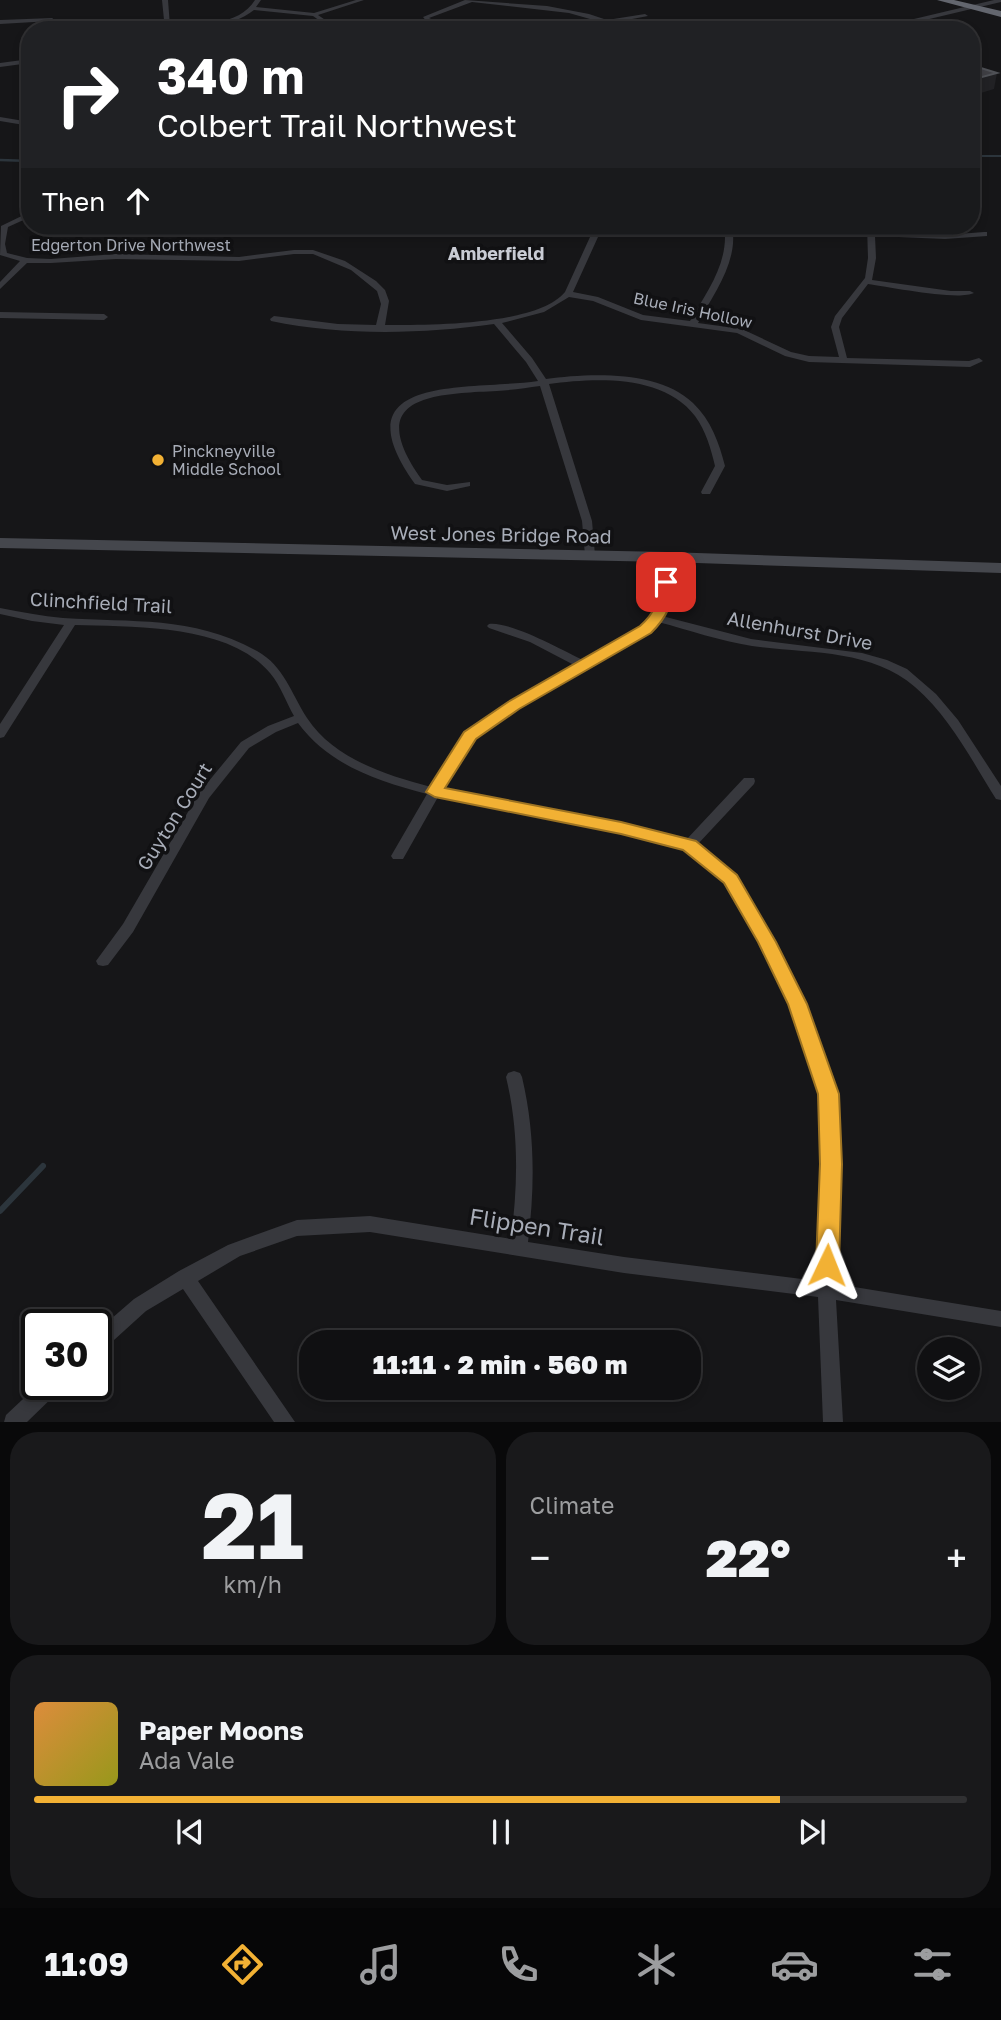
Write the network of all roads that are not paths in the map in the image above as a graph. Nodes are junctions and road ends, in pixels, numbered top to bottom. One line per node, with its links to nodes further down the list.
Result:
1 (165, 0): 17 (street)
2 (258, 0): 11 (street)
3 (361, 0): 14 (street)
4 (469, 0): 10 (street); 20 (street)
5 (550, 0): 10 (street)
6 (942, 0): 9 (highway)
7 (952, 0): 9 (highway)
8 (1001, 1): 9 (street)
9 (974, 4): 12 (highway); 13 (street); 13 (street)
10 (535, 6): 21 (street)
11 (254, 8): 14 (street); 18 (street)
12 (1001, 11)
13 (947, 12): 23 (street)
14 (314, 15): 19 (street)
15 (645, 16): 22 (street)
16 (51, 19): 24 (street)
17 (167, 21)
18 (226, 21)
19 (323, 21)
20 (429, 21)
21 (602, 21)
22 (613, 21)
23 (911, 21)
24 (0, 22)
25 (21, 62): 26 (street)
26 (0, 65)
27 (0, 119): 28 (street)
28 (21, 122)
29 (21, 218): 37 (street, Edgerton Drive Northwest)
30 (980, 234): 31 (street)
31 (984, 234)
32 (595, 235): 41 (street)
33 (732, 235): 46 (street)
34 (871, 235): 38 (street)
35 (924, 235): 36 (street)
36 (971, 235)
37 (26, 260): 39 (street); 47 (street, Edgerton Drive Northwest)
38 (867, 282): 40 (street); 50 (street)
39 (0, 287)
40 (970, 293)
41 (568, 294): 45 (street); 46 (street, Blue Iris Hollow)
42 (0, 315): 43 (street)
43 (104, 317)
44 (274, 319): 47 (street)
45 (496, 321): 47 (street); 48 (street)
46 (693, 324): 50 (street, Blue Iris Hollow)
47 (380, 328)
48 (517, 348): 51 (street)
49 (978, 361): 50 (street, Blue Iris Hollow)
50 (844, 362)
51 (543, 381): 52 (street); 53 (street); 55 (street)
52 (466, 484)
53 (706, 492)
54 (0, 543): 55 (street, West Jones Bridge Road)
55 (590, 555): 56 (street, West Jones Bridge Road)
56 (667, 557): 57 (street, West Jones Bridge Road); 59 (street)
57 (1001, 568)
58 (0, 611): 60 (street, Clinchfield Trail)
59 (657, 618): 62 (street); 68 (street, Allenhurst Drive)
60 (71, 622): 64 (street, Clinchfield Trail); 65 (street)
61 (493, 626): 62 (street)
62 (581, 664): 63 (street)
63 (550, 684): 67 (street)
64 (301, 719): 67 (street, Clinchfield Trail); 71 (street, Guyton Court)
65 (0, 734)
66 (748, 781): 69 (street)
67 (435, 792): 69 (street, Clinchfield Trail); 70 (street)
68 (1001, 796)
69 (689, 845): 75 (street, Clinchfield Trail)
70 (398, 856)
71 (103, 961)
72 (514, 1077): 73 (street)
73 (519, 1247): 74 (street, Flippen Trail); 75 (street, Flippen Trail)
74 (185, 1277): 77 (street, Flippen Trail); 80 (street)
75 (827, 1290): 76 (street, Flippen Trail); 81 (street, Clinchfield Trail)
76 (1001, 1319)
77 (112, 1330)
78 (36, 1400): 79 (street)
79 (13, 1422)
80 (286, 1422)
81 (833, 1422)

